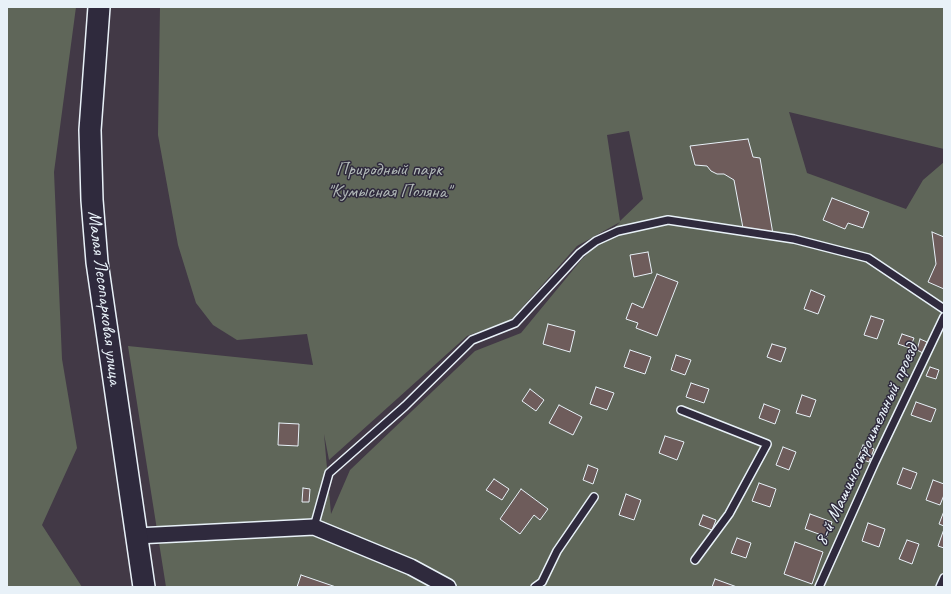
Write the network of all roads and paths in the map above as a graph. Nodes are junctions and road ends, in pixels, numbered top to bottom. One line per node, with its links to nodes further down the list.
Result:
1 (99, 7): 7 (street, Малая Лесопарковая улица)
2 (944, 309): 6 (lane)
3 (944, 317): 13 (lane, 8-й Машиностроительный проезд)
4 (681, 410): 8 (lane)
5 (594, 497): 12 (lane)
6 (314, 528): 7 (street); 11 (street)
7 (136, 536): 10 (street, Малая Лесопарковая улица)
8 (695, 560)
9 (944, 578): 14 (lane)
10 (144, 587)
11 (448, 587)
12 (534, 587)
13 (819, 587)
14 (940, 587)

